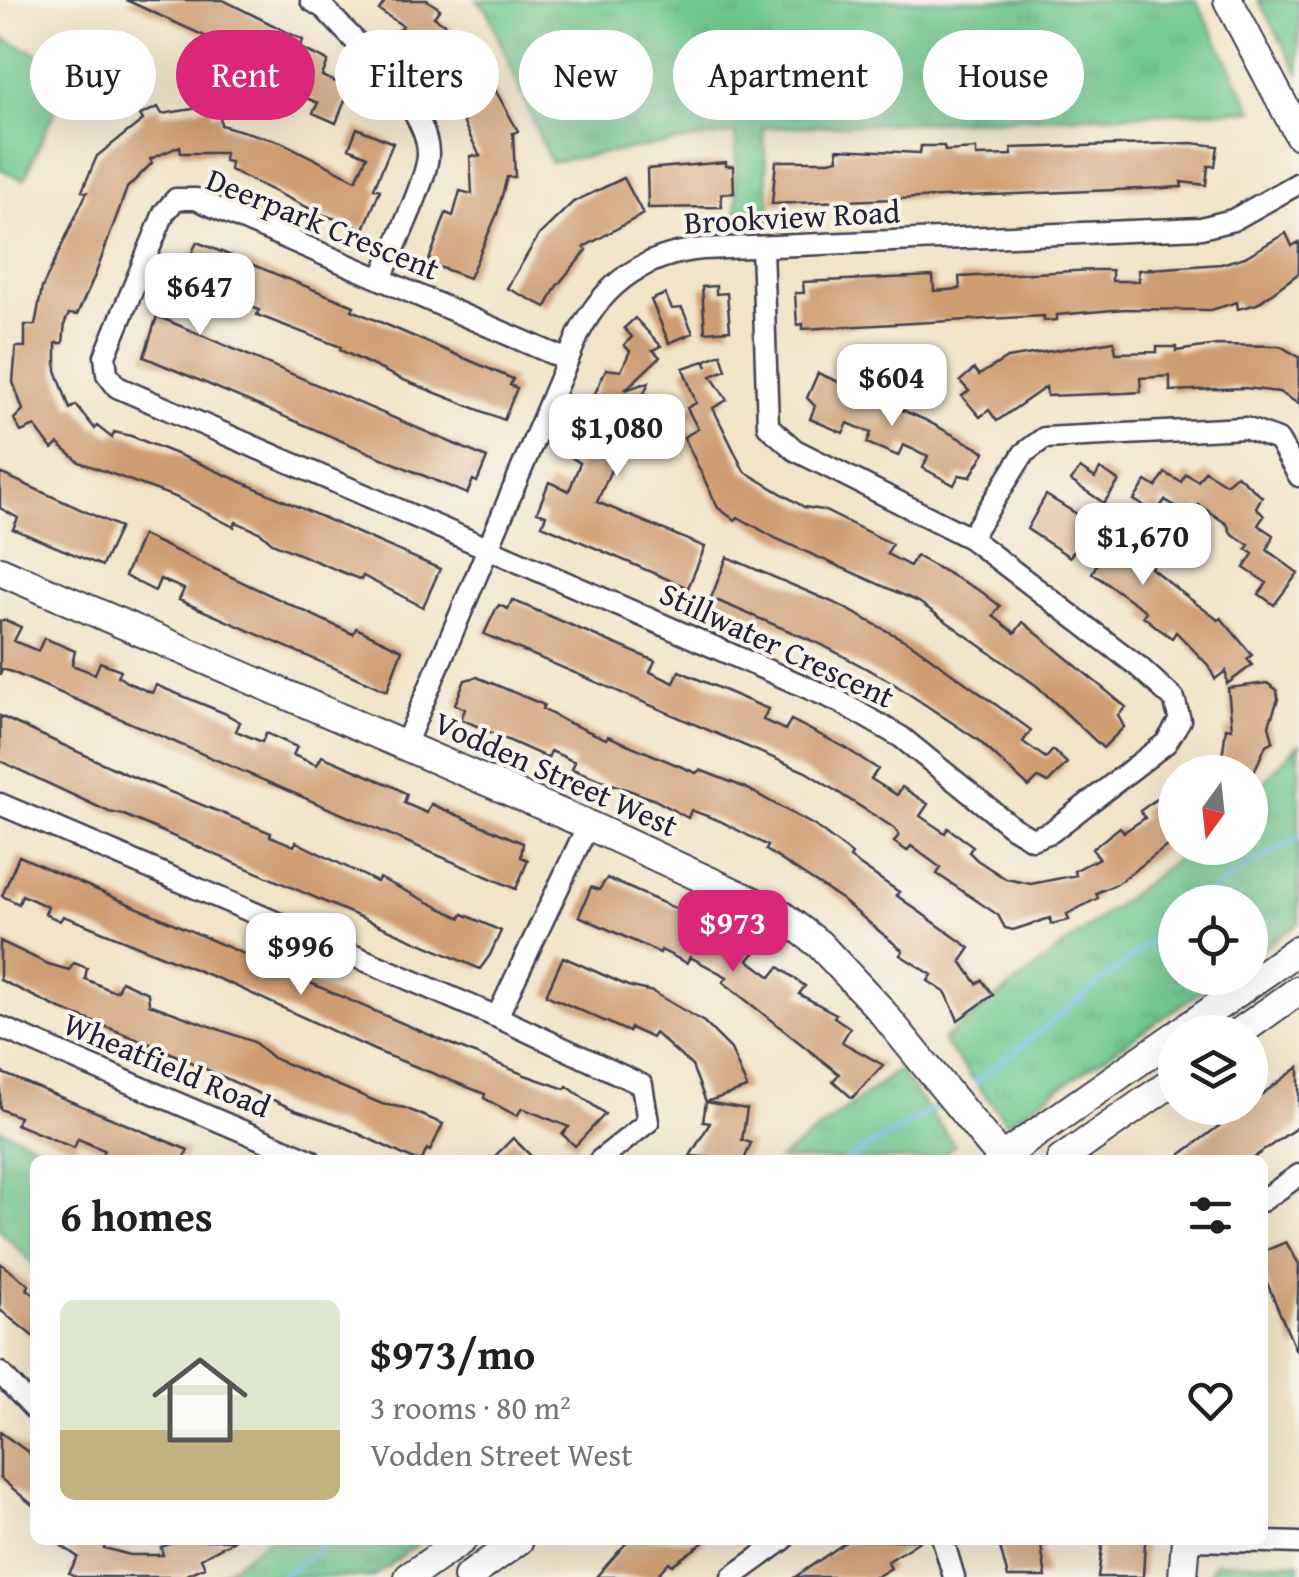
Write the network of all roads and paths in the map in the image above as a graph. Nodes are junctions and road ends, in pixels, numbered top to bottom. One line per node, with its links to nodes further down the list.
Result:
1 (311, 0): 6 (street)
2 (1228, 0): 3 (street)
3 (1299, 135)
4 (1299, 183): 5 (street, Brookview Road)
5 (762, 247): 7 (street, Brookview Road); 9 (street, Stillwater Crescent)
6 (381, 278): 7 (street, Deerpark Crescent); 10 (street, Deerpark Crescent)
7 (567, 360): 10 (street, Brookview Road)
8 (1299, 476): 9 (street)
9 (970, 538): 10 (street, Stillwater Crescent)
10 (488, 548): 12 (street, Brookview Road)
11 (0, 570): 12 (street, Vodden Street West)
12 (405, 745): 14 (street, Vodden Street West)
13 (1, 808): 19 (street)
14 (588, 824): 19 (street); 25 (street, Vodden Street West)
15 (1299, 950): 17 (street)
16 (1299, 990): 18 (street)
17 (1205, 1015)
18 (1264, 1015)
19 (498, 1017): 24 (street)
20 (0, 1026): 23 (street, Wheatfield Road)
21 (1158, 1048): 26 (street)
22 (1158, 1092): 27 (street)
23 (298, 1155)
24 (606, 1155)
25 (997, 1155)
26 (1006, 1155)
27 (1068, 1155)
28 (1296, 1182): 29 (street)
29 (1268, 1197)
30 (0, 1373): 31 (street)
31 (30, 1405)
32 (1268, 1542): 33 (street)
33 (1299, 1543)
34 (455, 1545): 39 (street)
35 (512, 1545): 40 (street)
36 (776, 1545): 41 (street)
37 (944, 1545): 42 (street)
38 (1189, 1545): 43 (street)
39 (409, 1577)
40 (468, 1577)
41 (732, 1577)
42 (954, 1577)
43 (1183, 1577)

